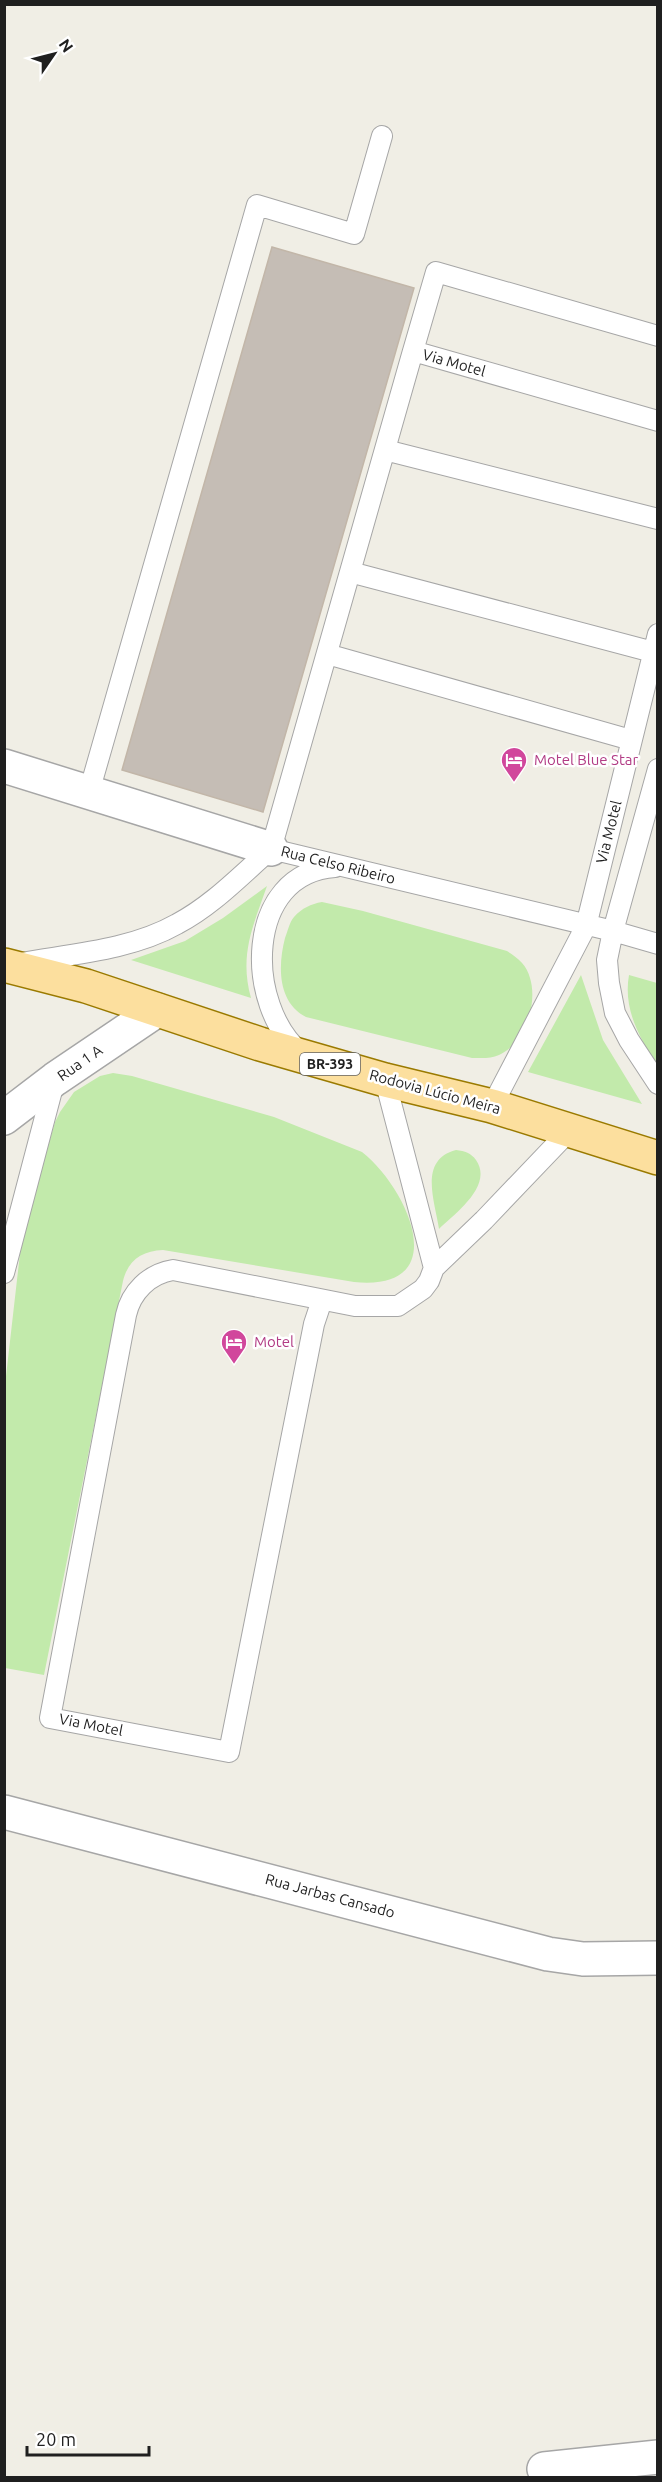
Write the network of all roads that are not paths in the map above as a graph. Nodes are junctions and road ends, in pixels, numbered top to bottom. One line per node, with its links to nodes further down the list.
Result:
1 (382, 136): 13 (lane)
2 (657, 336): 3 (lane, Via Motel)
3 (413, 351): 4 (lane, Via Motel); 5 (lane)
4 (657, 421)
5 (385, 450): 6 (lane); 7 (lane)
6 (657, 519)
7 (350, 572): 8 (lane); 9 (lane)
8 (655, 643): 10 (lane, Via Motel)
9 (327, 654): 10 (lane); 14 (lane)
10 (631, 740): 16 (lane, Via Motel)
11 (4, 766): 13 (street)
12 (657, 769): 17 (lane)
13 (89, 792): 14 (street)
14 (271, 849): 15 (lane, Rua Celso Ribeiro); 19 (lane, Rua Celso Ribeiro)
15 (344, 867): 16 (lane, Rua Celso Ribeiro); 21 (lane)
16 (586, 926): 17 (lane, Rua Celso Ribeiro); 25 (lane, Via Motel)
17 (613, 931): 18 (lane, Rua Celso Ribeiro); 24 (lane)
18 (657, 944)
19 (6, 965): 20 (main road, Rodovia Lúcio Meira / BR-393)
20 (157, 1010): 21 (main road, Rodovia Lúcio Meira / BR-393); 22 (street, Rua 1 A)
21 (307, 1057): 23 (main road, Rodovia Lúcio Meira / BR-393)
22 (55, 1079): 26 (street, Rua 1 A); 30 (lane)
23 (385, 1080): 25 (main road, Rodovia Lúcio Meira / BR-393); 29 (lane)
24 (657, 1084)
25 (492, 1106): 27 (main road, Rodovia Lúcio Meira / BR-393)
26 (4, 1118)
27 (570, 1130): 28 (main road, Rodovia Lúcio Meira / BR-393); 29 (lane)
28 (657, 1158)
29 (434, 1268): 31 (lane)
30 (4, 1273)
31 (321, 1300): 31 (lane, Via Motel)
32 (5, 1814): 33 (street, Rua Jarbas Cansado)
33 (657, 1958)
34 (657, 2457): 35 (street)
35 (544, 2469)

